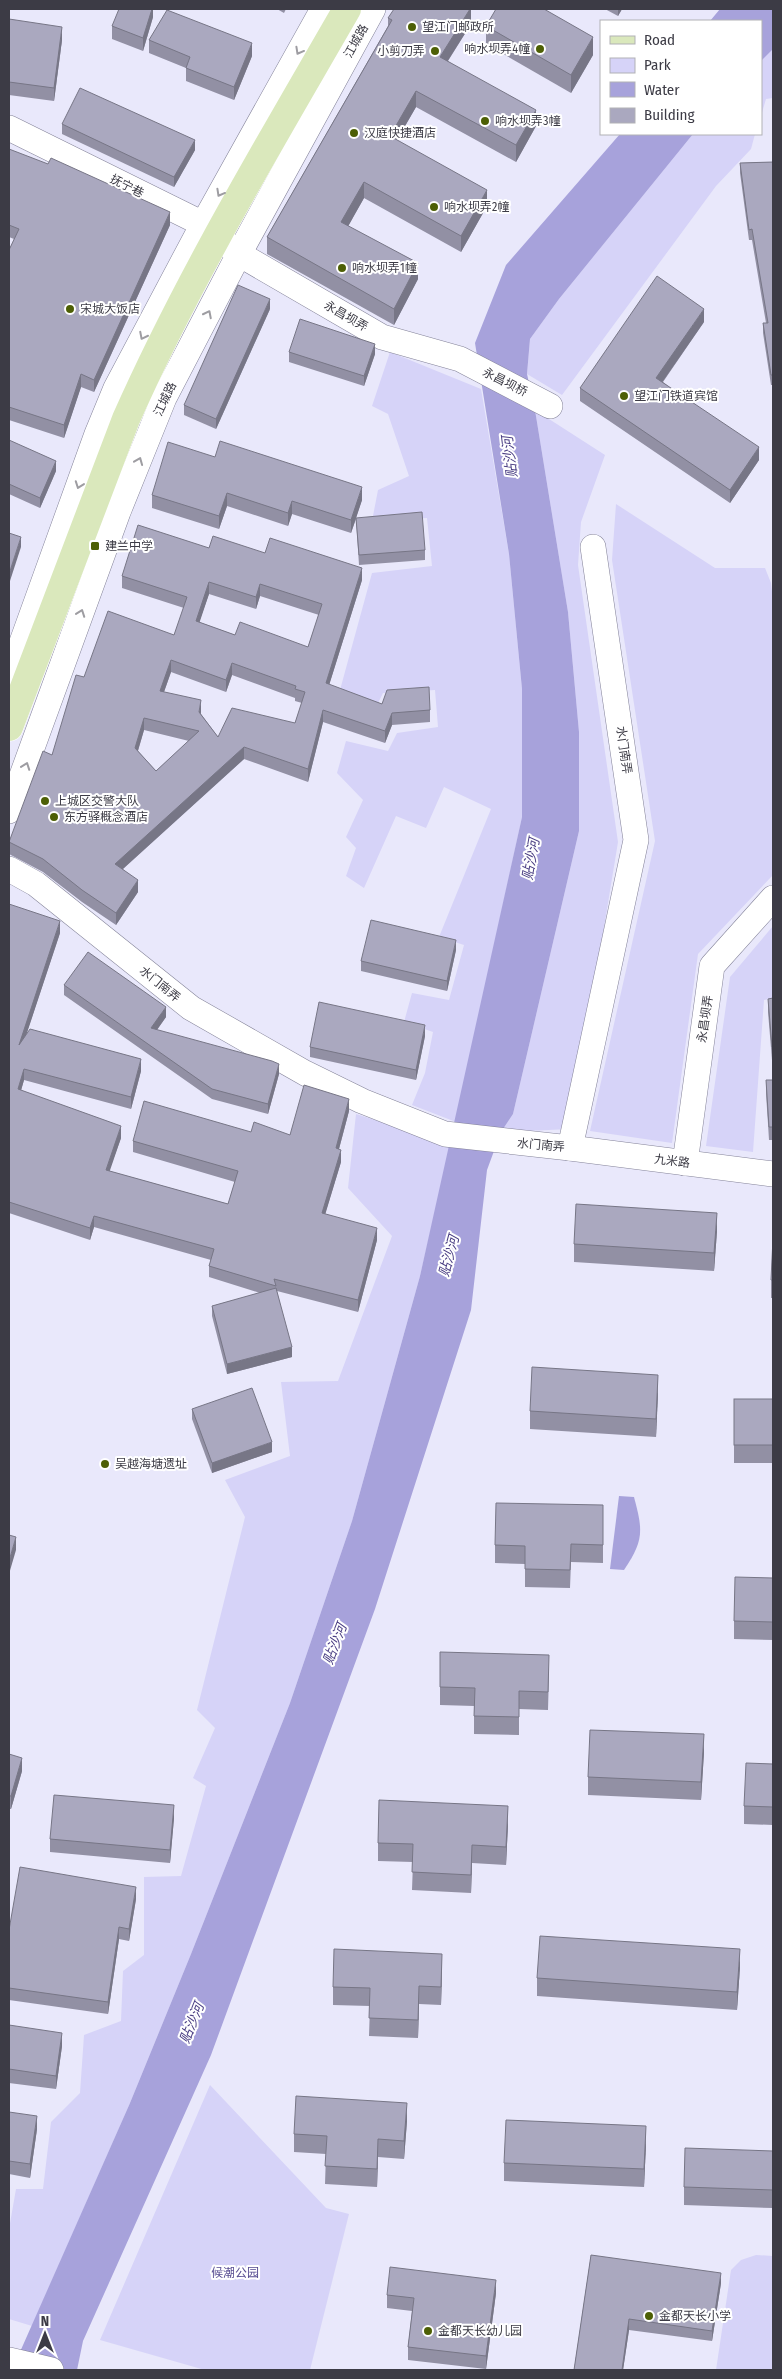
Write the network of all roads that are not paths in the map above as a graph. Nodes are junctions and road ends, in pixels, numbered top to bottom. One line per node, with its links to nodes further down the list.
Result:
1 (323, 9): 5 (street, 江城路, one-way to 5)
2 (347, 9): 5 (main road, 江城路)
3 (373, 9): 6 (street, 江城路)
4 (9, 128): 5 (street, 抚宁巷)
5 (210, 230): 6 (street, 抚宁巷); 10 (street, 江城路, one-way to 10); 11 (main road, 江城路)
6 (239, 254): 7 (street, 永昌坝弄); 12 (street, 江城路, one-way to 6)
7 (460, 359): 8 (street, 永昌坝桥)
8 (550, 406)
9 (593, 547): 15 (street, 水门南弄)
10 (9, 678)
11 (9, 727)
12 (9, 811)
13 (9, 869): 15 (street, 水门南弄)
14 (773, 898): 16 (street, 永昌坝弄)
15 (570, 1148): 16 (street, 九米路)
16 (685, 1163): 17 (street, 九米路)
17 (773, 1174)
18 (9, 2360): 19 (street)
19 (51, 2370)

